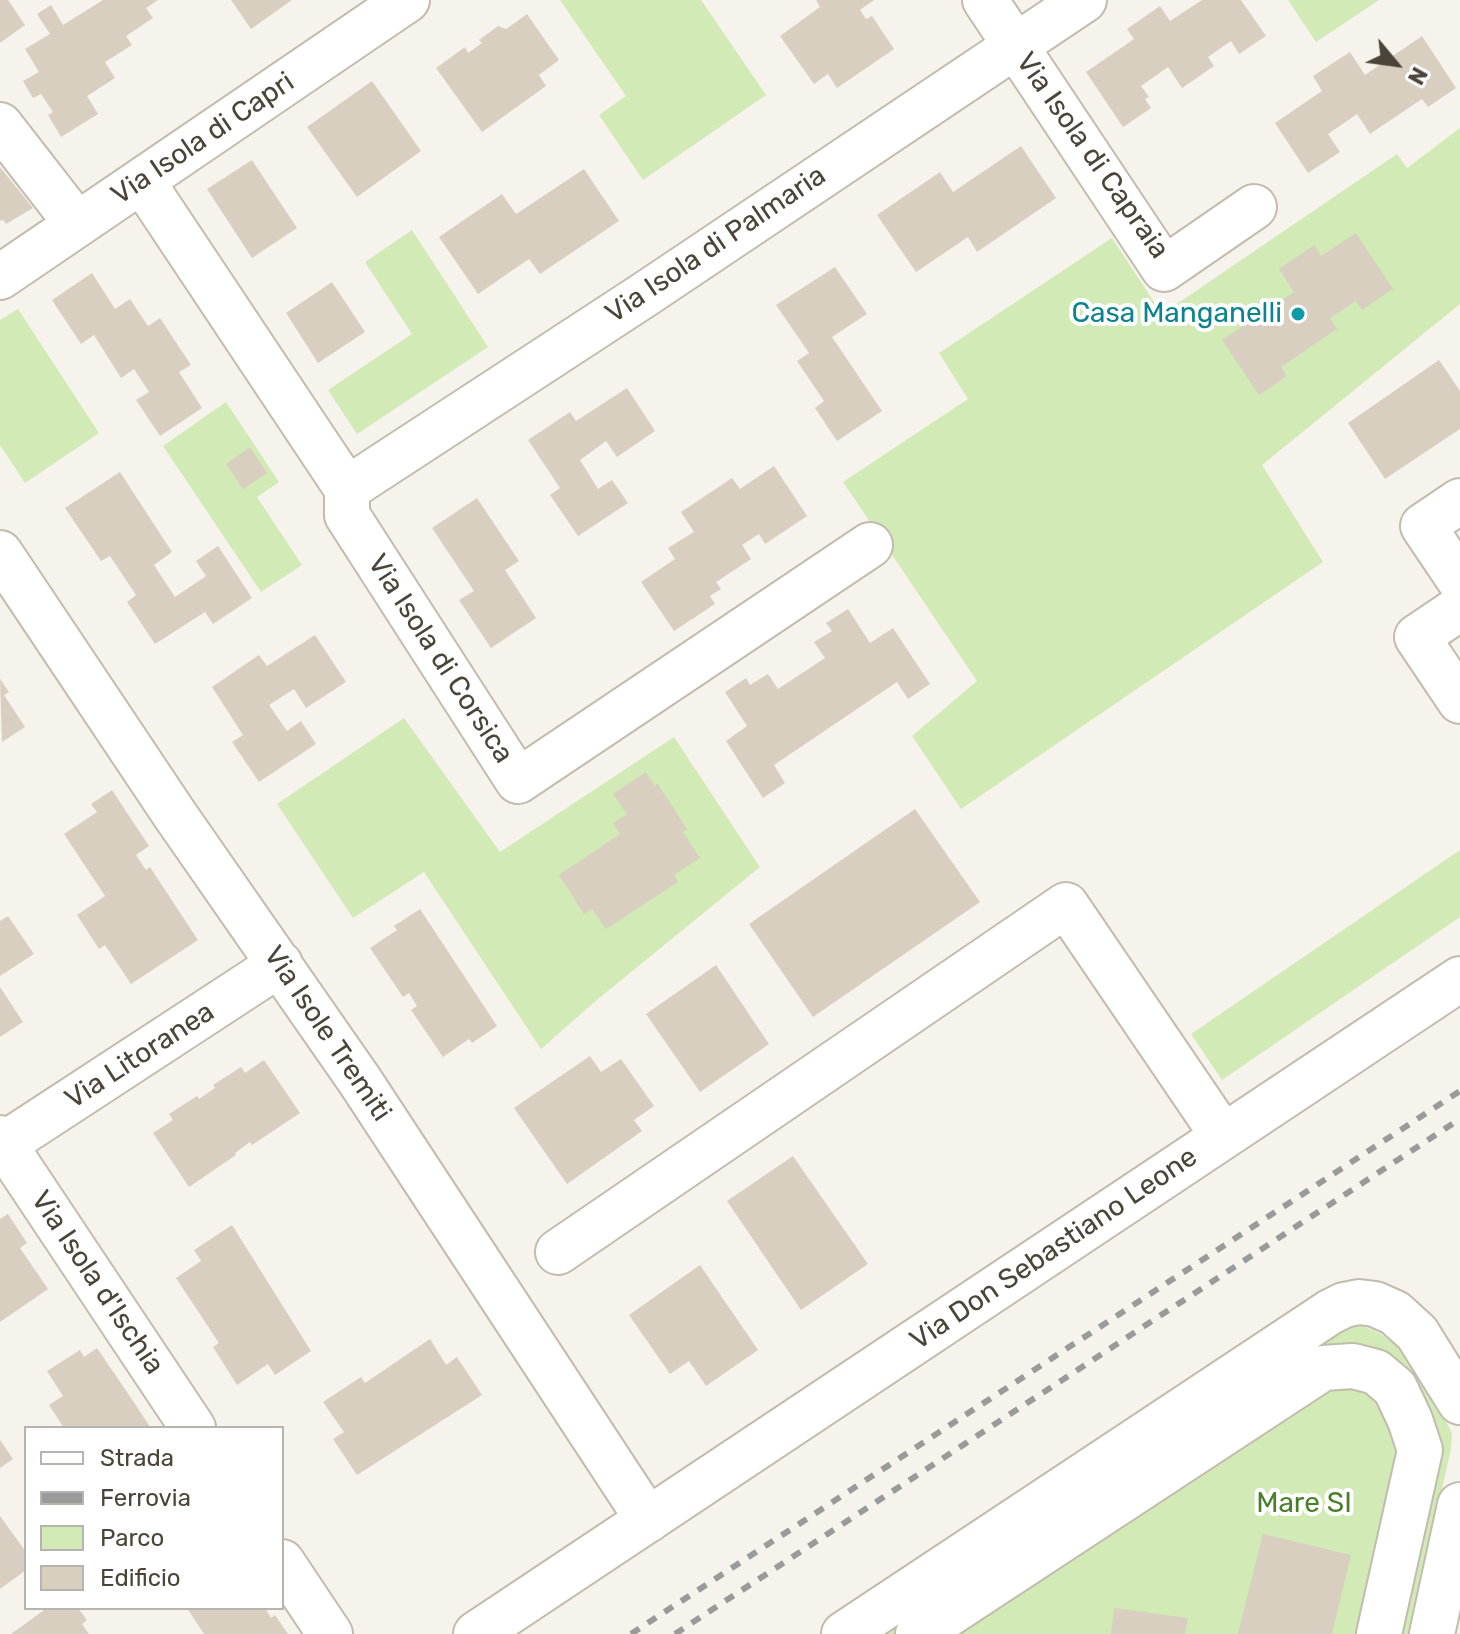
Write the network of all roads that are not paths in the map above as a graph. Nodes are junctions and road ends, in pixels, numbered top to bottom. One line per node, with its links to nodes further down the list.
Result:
1 (407, 0): 6 (street, Via Isola di Capri)
2 (985, 0): 4 (street, Via Isola di Capraia)
3 (1084, 0): 4 (street, Via Isola di Palmaria)
4 (1016, 45): 7 (street, Via Isola di Capraia); 10 (street, Via Isola di Palmaria)
5 (0, 125): 8 (street)
6 (142, 181): 8 (street, Via Isola di Capri); 10 (street, Via Isola di Corsica)
7 (1254, 207)
8 (77, 224): 9 (street, Via Isola di Capri)
9 (0, 277)
10 (347, 489): 12 (street, Via Isola di Corsica)
11 (1460, 501): 14 (street)
12 (870, 545)
13 (0, 553): 17 (street, Via Isole Tremiti)
14 (1460, 581)
15 (1460, 608): 16 (street)
16 (1460, 701)
17 (280, 964): 20 (street, Via Litoranea); 25 (street, Via Isole Tremiti)
18 (1460, 979): 19 (street, Via Don Sebastiano Leone)
19 (1223, 1136): 21 (street); 25 (street, Via Don Sebastiano Leone)
20 (1, 1143): 23 (street, Via Isola d'Ischia)
21 (558, 1252)
22 (1460, 1402): 29 (street)
23 (192, 1426)
24 (1460, 1505): 32 (street)
25 (648, 1520): 28 (street, Via Don Sebastiano Leone)
26 (284, 1565): 27 (street)
27 (330, 1634)
28 (476, 1634)
29 (844, 1634)
30 (918, 1634): 31 (street)
31 (1379, 1634)
32 (1432, 1634)

